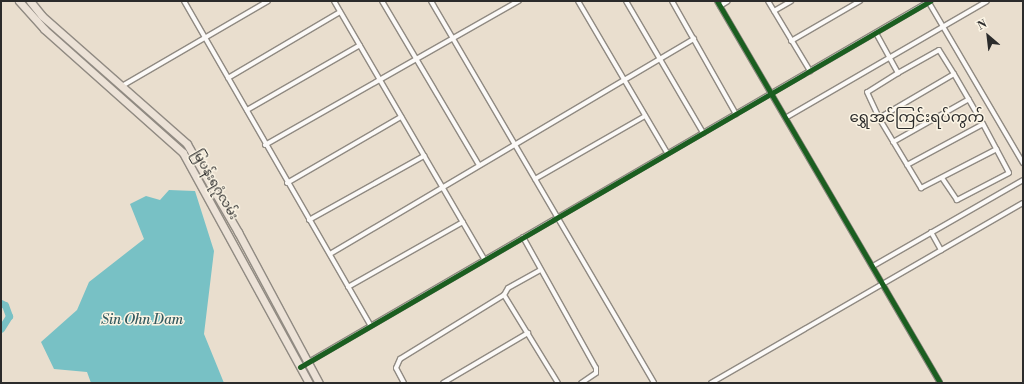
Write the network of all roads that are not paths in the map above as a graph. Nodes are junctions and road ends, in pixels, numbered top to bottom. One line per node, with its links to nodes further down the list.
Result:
1 (19, 1): 80 (main road, မြပန်းရဂုံလမ်း)
2 (30, 1): 38 (main road, မြပန်းရဂုံလမ်း)
3 (184, 1): 24 (street)
4 (268, 1): 24 (street)
5 (334, 1): 21 (street)
6 (382, 1): 30 (street)
7 (431, 1): 25 (street)
8 (519, 1): 25 (street)
9 (578, 1): 37 (street)
10 (626, 1): 31 (street)
11 (672, 1): 26 (street)
12 (717, 1): 19 (street)
13 (728, 1): 19 (street)
14 (768, 1): 20 (street)
15 (791, 1): 20 (street)
16 (860, 1): 27 (street)
17 (929, 1): 22 (street); 23 (street)
18 (987, 1): 22 (street)
19 (720, 6): 39 (street)
20 (774, 11): 27 (street)
21 (340, 12): 28 (street); 35 (street)
22 (942, 26): 29 (street); 55 (street)
23 (876, 33): 29 (street); 32 (street)
24 (203, 38): 35 (street); 38 (street)
25 (453, 38): 30 (street); 50 (street)
26 (694, 39): 31 (street); 42 (street)
27 (791, 41): 32 (street)
28 (360, 46): 36 (street); 41 (street)
29 (890, 57): 33 (street); 45 (street)
30 (416, 58): 36 (street); 56 (street)
31 (661, 59): 37 (street); 48 (street)
32 (810, 71): 39 (street)
33 (898, 73): 34 (street); 46 (street)
34 (954, 74): 40 (street); 46 (street)
35 (228, 78): 41 (street)
36 (379, 79): 44 (street); 51 (street)
37 (626, 80): 43 (street); 50 (street)
38 (122, 86): 79 (main road, မြပန်းရဂုံလမ်း)
39 (772, 92): 42 (street); 45 (street)
40 (969, 99): 47 (street); 49 (street)
41 (247, 110): 51 (street)
42 (736, 114): 48 (street)
43 (645, 116): 53 (street); 58 (street)
44 (401, 117): 54 (street); 61 (street)
45 (787, 117): 72 (street)
46 (879, 118): 49 (street)
47 (982, 124): 52 (street); 57 (street)
48 (703, 133): 53 (street)
49 (893, 142): 57 (street)
50 (515, 143): 56 (street); 58 (street)
51 (265, 146): 61 (street)
52 (997, 149): 59 (street); 59 (street)
53 (667, 153): 64 (street)
54 (424, 156): 62 (street); 65 (street)
55 (1023, 163)
56 (479, 165): 62 (street)
57 (907, 165): 59 (street)
58 (535, 179): 64 (street)
59 (943, 179)
60 (1023, 180): 67 (street)
61 (287, 183): 65 (street)
62 (442, 187): 66 (street); 70 (street)
63 (1023, 202): 69 (street)
64 (557, 218): 68 (street); 87 (street)
65 (309, 220): 70 (street)
66 (463, 222): 71 (street); 75 (street)
67 (931, 232): 69 (street); 72 (street)
68 (523, 238): 71 (street); 73 (street)
69 (941, 250): 74 (street)
70 (330, 254): 75 (street)
71 (484, 260): 77 (street)
72 (873, 266): 74 (street)
73 (540, 270): 76 (street); 86 (street)
74 (883, 284): 88 (street); 89 (street)
75 (348, 287): 77 (street)
76 (504, 295): 78 (street); 83 (street)
77 (370, 325): 79 (street)
78 (528, 333): 84 (street); 85 (street)
79 (308, 362): 80 (street); 82 (main road, မြပန်းရဂုံလမ်း)
80 (300, 367): 81 (main road, မြပန်းရဂုံလမ်း)
81 (309, 383)
82 (319, 383)
83 (404, 383)
84 (443, 383)
85 (558, 383)
86 (581, 383)
87 (654, 383)
88 (712, 383)
89 (940, 383)

